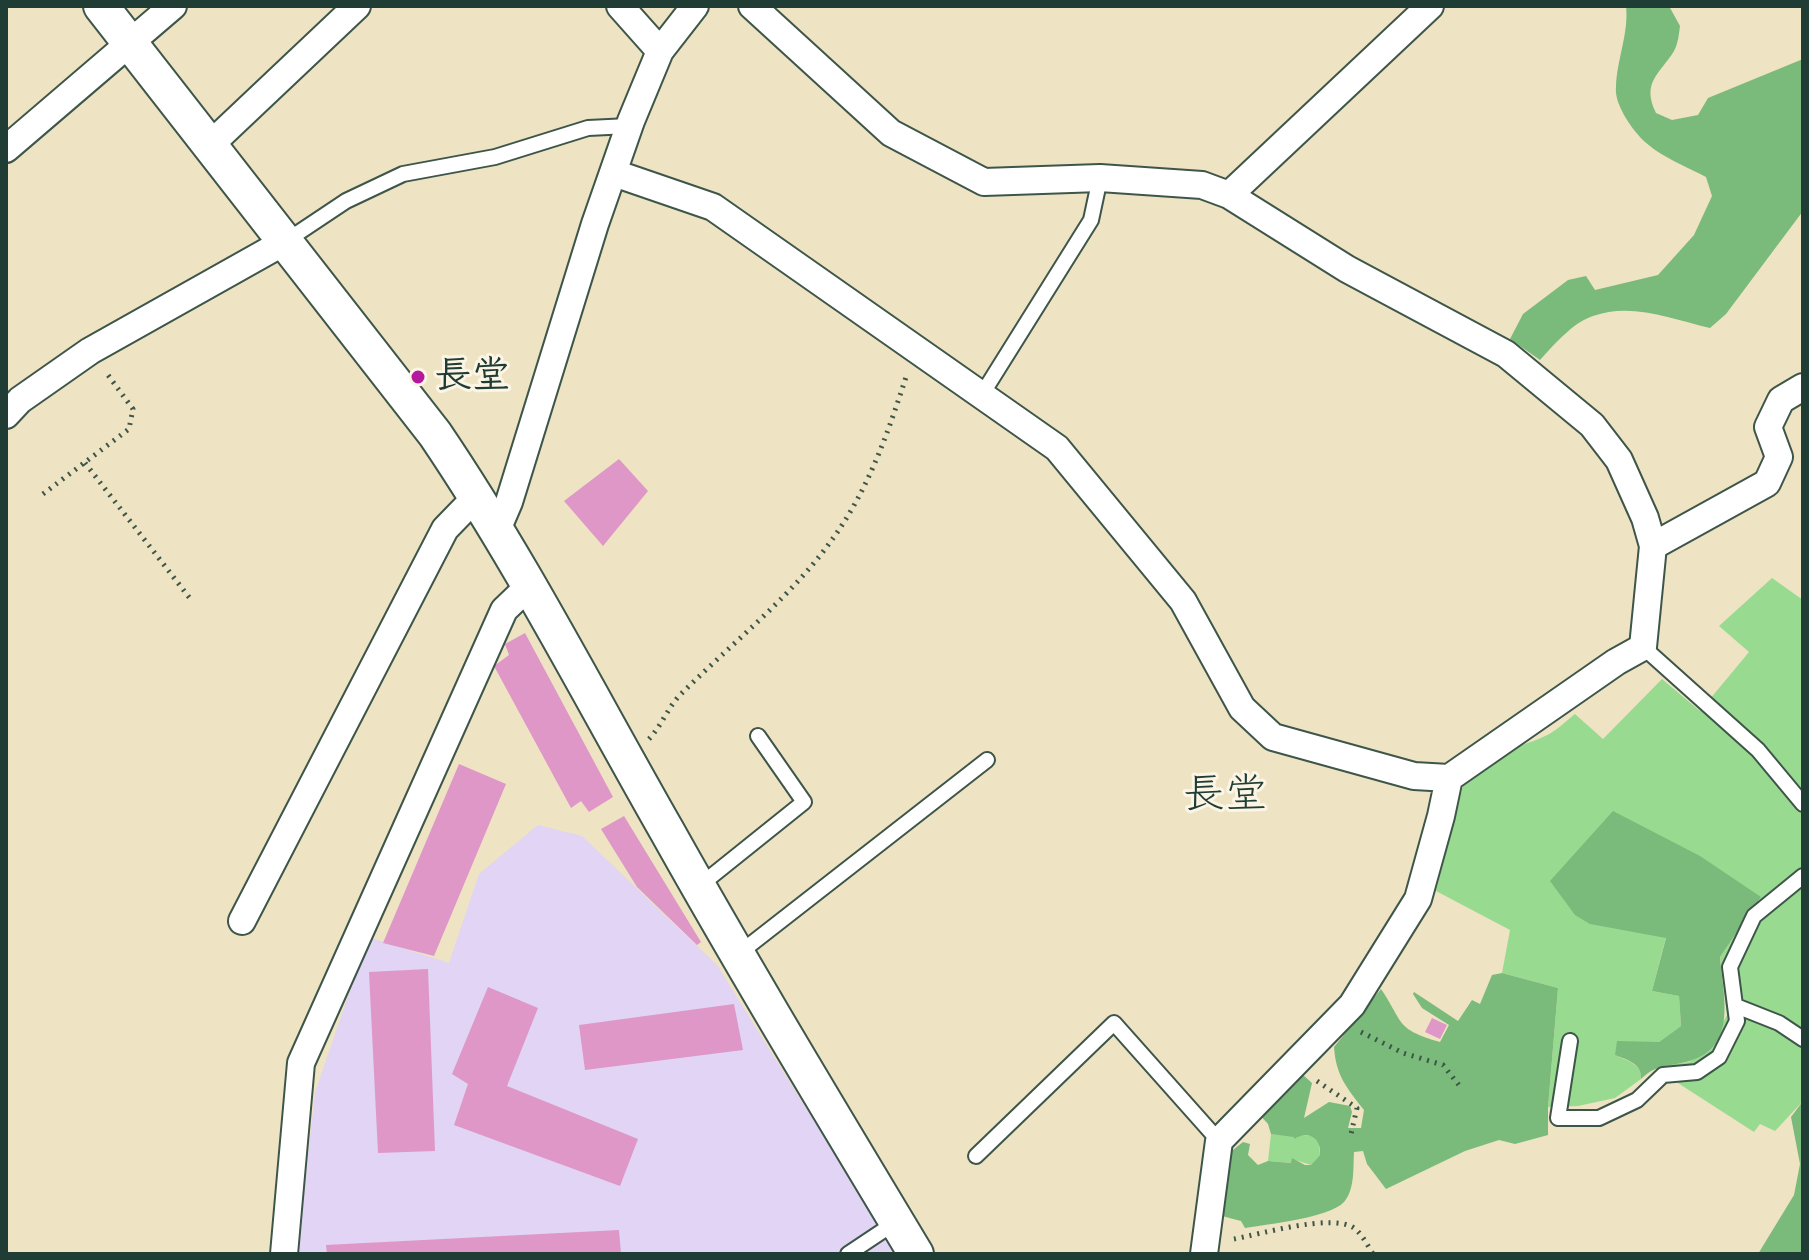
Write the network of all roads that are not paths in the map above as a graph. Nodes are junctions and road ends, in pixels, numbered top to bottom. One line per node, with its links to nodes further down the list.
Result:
1 (101, 6): 8 (street)
2 (173, 6): 8 (street)
3 (357, 6): 11 (street)
4 (620, 6): 9 (street)
5 (695, 6): 9 (street)
6 (752, 6): 14 (street)
7 (1430, 6): 15 (street)
8 (130, 42): 11 (street); 12 (street)
9 (660, 51): 10 (street)
10 (629, 126): 13 (street); 16 (lane)
11 (210, 145): 16 (street)
12 (6, 149)
13 (614, 173): 18 (street); 21 (street)
14 (1100, 178): 15 (street); 18 (lane)
15 (1229, 195): 22 (street)
16 (286, 241): 19 (street); 20 (street)
17 (1803, 387): 22 (street)
18 (981, 396): 27 (street)
19 (6, 415)
20 (477, 496): 21 (street); 31 (street)
21 (497, 530): 23 (street)
22 (1653, 546): 24 (street)
23 (530, 585): 30 (street); 40 (street)
24 (1643, 647): 27 (street); 28 (lane)
25 (758, 736): 30 (lane)
26 (987, 760): 32 (lane)
27 (1449, 778): 36 (street)
28 (1803, 804)
29 (1803, 876): 33 (lane)
30 (698, 887): 32 (street)
31 (242, 921)
32 (736, 955): 38 (street)
33 (1736, 1006): 34 (lane); 35 (lane)
34 (1803, 1039)
35 (1570, 1041)
36 (1219, 1141): 37 (lane); 39 (street)
37 (976, 1156)
38 (896, 1221): 41 (lane); 42 (street)
39 (1205, 1249)
40 (284, 1254)
41 (848, 1254)
42 (916, 1254)

